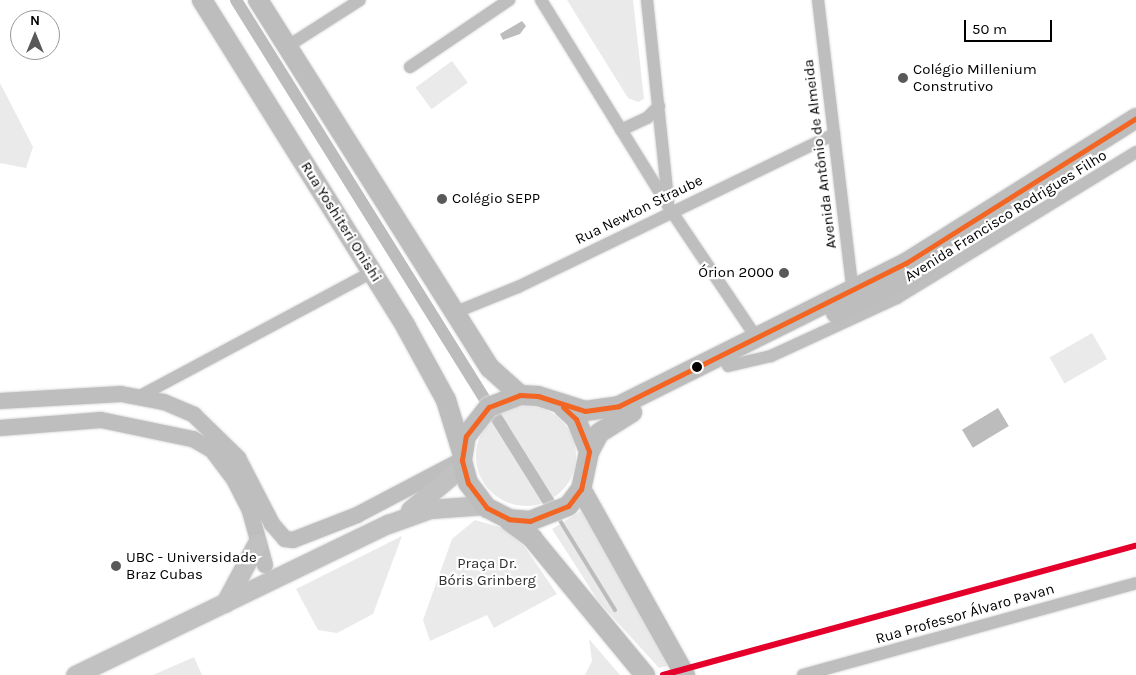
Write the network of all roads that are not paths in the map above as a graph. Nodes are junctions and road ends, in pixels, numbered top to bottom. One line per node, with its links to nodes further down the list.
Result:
1 (202, 0): 17 (main road, Rua Yoshiteri Onishi)
2 (258, 0): 8 (main road)
3 (360, 0): 8 (street)
4 (509, 0): 9 (street)
5 (542, 0): 12 (street)
6 (647, 0): 10 (street)
7 (818, 0): 13 (street, Avenida Antônio de Almeida)
8 (288, 46): 19 (main road)
9 (410, 67)
10 (659, 106): 12 (street); 16 (street)
11 (1136, 118): 18 (main road, Avenida Francisco Rodrigues Filho)
12 (622, 130): 16 (street)
13 (834, 134): 16 (street, Rua Newton Straube); 18 (street, Avenida Antônio de Almeida)
14 (1136, 134): 18 (main road, Avenida Francisco Rodrigues Filho)
15 (1136, 152): 21 (street)
16 (670, 209): 19 (street, Rua Newton Straube); 20 (street)
17 (372, 272): 24 (street); 30 (main road, Rua Yoshiteri Onishi)
18 (853, 297): 20 (main road, Avenida Francisco Rodrigues Filho); 21 (main road, Avenida Francisco Rodrigues Filho)
19 (456, 312): 23 (main road)
20 (756, 337): 26 (main road, Avenida Francisco Rodrigues Filho)
21 (728, 366): 29 (main road, Avenida Francisco Rodrigues Filho)
22 (96, 394): 24 (street); 25 (street); 27 (street)
23 (520, 395): 26 (main road, Avenida Francisco Rodrigues Filho); 30 (main road)
24 (140, 396): 34 (street)
25 (0, 400)
26 (563, 407): 29 (main road, Avenida Francisco Rodrigues Filho)
27 (97, 420): 28 (street); 35 (street)
28 (0, 428)
29 (589, 452): 31 (main road, Avenida Francisco Rodrigues Filho)
30 (463, 460): 32 (main road); 33 (main road); 34 (street)
31 (581, 489): 32 (main road); 41 (main road)
32 (489, 509): 33 (main road); 40 (main road)
33 (388, 524): 36 (main road)
34 (285, 539): 36 (street)
35 (257, 543): 36 (street); 38 (main road)
36 (268, 573): 38 (main road)
37 (1136, 583): 42 (street, Rua Professor Álvaro Pavan)
38 (225, 604): 39 (main road)
39 (75, 675)
40 (645, 675)
41 (685, 675)
42 (803, 675)

